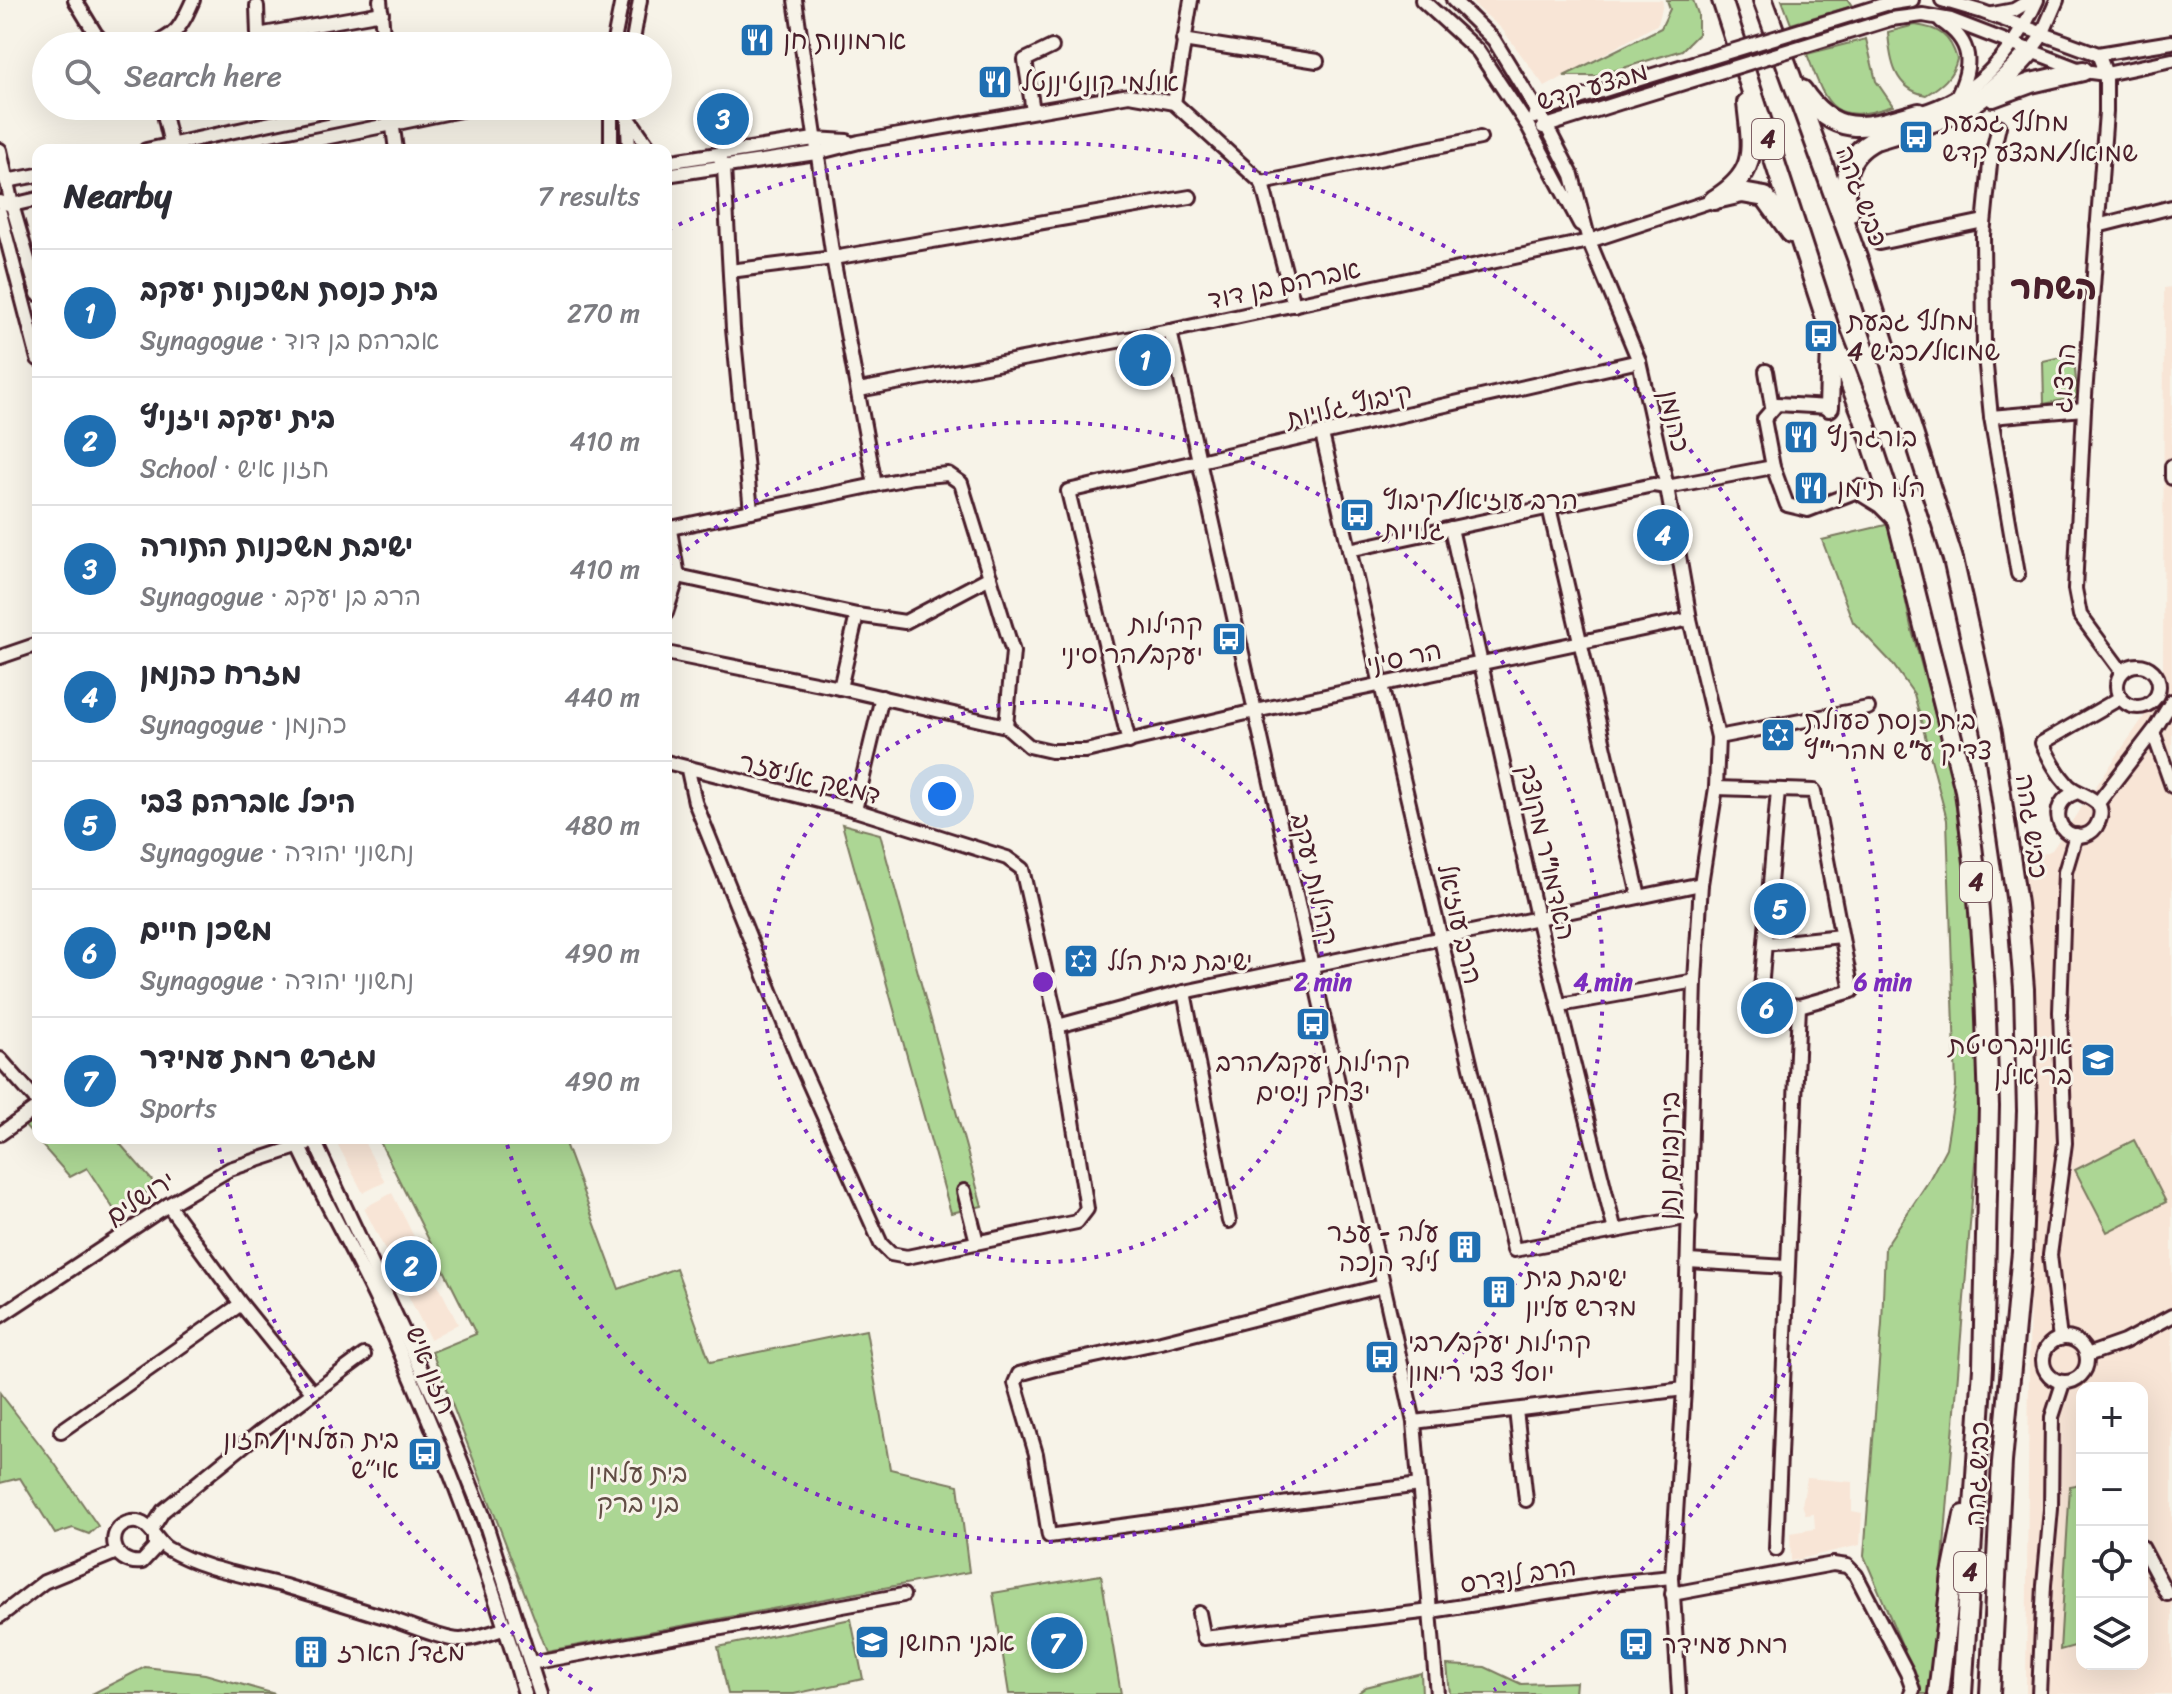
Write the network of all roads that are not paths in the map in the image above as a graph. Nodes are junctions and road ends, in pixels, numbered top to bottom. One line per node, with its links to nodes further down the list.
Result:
1 (75, 0): 21 (street)
2 (193, 0): 22 (street)
3 (622, 0): 26 (street)
4 (640, 0): 27 (street)
5 (795, 0): 59 (street)
6 (1191, 0): 29 (street)
7 (1422, 0): 55 (street)
8 (1453, 0): 45 (street, כהנמן)
9 (1722, 0): 38 (highway, כביש גהה / 4)
10 (1763, 0): 39 (highway, כביש גהה / 4)
11 (1912, 0): 45 (street, מבצע קדש, bridge)
12 (1942, 0): 17 (street)
13 (2034, 0): 17 (street); 20 (street)
14 (2057, 0): 19 (street)
15 (257, 6): 23 (street)
16 (381, 6): 24 (street); 25 (street)
17 (1988, 15): 20 (street)
18 (1935, 17): 31 (street, מבצע קדש); 43 (street); 57 (street, מבצע קדש, bridge)
19 (2050, 18): 28 (street); 32 (street)
20 (2023, 27): 28 (street); 31 (street)
21 (94, 32)
22 (176, 32)
23 (258, 32)
24 (271, 32)
25 (383, 32)
26 (616, 32)
27 (634, 32)
28 (2042, 34): 32 (street); 34 (street)
29 (1183, 40): 37 (street); 42 (street)
30 (2172, 42): 35 (street)
31 (2012, 45): 34 (street, מבצע קדש); 43 (street)
32 (2069, 46): 35 (street)
33 (1052, 47): 44 (street)
34 (2030, 52): 40 (street, מבצע קדש); 43 (highway)
35 (2098, 54): 41 (street)
36 (2172, 60): 41 (street, מבצע קדש)
37 (1317, 61)
38 (1744, 68): 78 (highway); 89 (highway, כביש גהה / 4)
39 (1788, 69): 46 (highway); 87 (highway, כביש גהה / 4)
40 (2083, 71): 41 (street, מבצע קדש); 43 (highway)
41 (2106, 74): 83 (street, הרצוג)
42 (1174, 103): 44 (street); 74 (street)
43 (1962, 103): 46 (street); 87 (highway)
44 (1033, 111): 60 (street)
45 (1538, 111): 55 (street, מבצע קדש); 57 (street, כהנמן)
46 (1919, 113)
47 (165, 120): 61 (street)
48 (284, 120): 61 (street)
49 (392, 120): 54 (street)
50 (408, 120): 54 (street)
51 (610, 120): 64 (street)
52 (627, 120): 65 (street)
53 (633, 120): 66 (street)
54 (392, 123): 62 (street); 63 (street)
55 (1528, 126): 57 (street, מבצע קדש); 84 (street)
56 (1999, 126): 82 (street)
57 (1547, 127): 84 (street, כהנמן)
58 (1480, 138): 74 (street)
59 (814, 139): 60 (street); 68 (street); 70 (street)
60 (859, 142): 68 (street)
61 (171, 144)
62 (294, 144)
63 (395, 144)
64 (611, 144)
65 (629, 144)
66 (647, 144)
67 (0, 150): 73 (street)
68 (816, 153): 70 (street); 86 (street)
69 (672, 161): 70 (street)
70 (721, 162): 71 (street); 88 (street)
71 (672, 174)
72 (32, 176): 73 (street)
73 (6, 181): 75 (street); 79 (street)
74 (1262, 183): 91 (street)
75 (0, 195)
76 (1190, 197): 86 (street)
77 (32, 200): 79 (street)
78 (1714, 200): 84 (street, אברהם בן דוד); 89 (highway)
79 (6, 203): 90 (street)
80 (2172, 207): 83 (street)
81 (0, 213): 92 (street)
82 (1984, 221): 85 (street); 101 (street)
83 (2097, 226): 100 (street, הרצוג)
84 (1589, 241): 91 (street, אברהם בן דוד); 95 (street, כהנמן)
85 (1879, 243)
86 (833, 258): 88 (street); 97 (street)
87 (1859, 263): 197 (highway, כביש גהה / 4)
88 (730, 271): 111 (street)
89 (1812, 274): 94 (highway, כביש גהה / 4)
90 (32, 277)
91 (1294, 305): 93 (street, אברהם בן דוד)
92 (32, 328)
93 (1170, 331): 97 (street, אברהם בן דוד); 103 (street, קהילות יעקב)
94 (1831, 334): 99 (highway); 112 (highway, כביש גהה / 4)
95 (1639, 361): 102 (street, קיבוץ גלויות); 108 (street, כהנמן)
96 (1766, 371): 98 (street)
97 (859, 390): 107 (street)
98 (1772, 407): 99 (street); 105 (street)
99 (1829, 407)
100 (2084, 409): 101 (street); 128 (street, הרצוג)
101 (1991, 417): 117 (street)
102 (1322, 434): 103 (street, קיבוץ גלויות); 116 (street, הרב עוזיאל)
103 (1199, 462): 135 (street, קהילות יעקב); 139 (street, קיבוץ גלויות)
104 (2172, 466): 106 (street)
105 (1773, 467): 108 (street); 109 (street)
106 (2172, 478)
107 (875, 485): 111 (street); 119 (street)
108 (1667, 487): 110 (street); 122 (street, כהנמן)
109 (1860, 490): 112 (highway)
110 (1549, 507): 113 (street); 123 (street)
111 (751, 511): 114 (street)
112 (1897, 519): 190 (highway, כביש גהה / 4)
113 (1451, 528): 116 (street); 127 (street, האדמו"ר מקוצק)
114 (672, 529)
115 (672, 548): 118 (street)
116 (1349, 550): 129 (street, הרב עוזיאל)
117 (2018, 574)
118 (678, 576): 120 (street); 121 (street)
119 (990, 577): 121 (street); 136 (street)
120 (672, 594)
121 (857, 615): 130 (street)
122 (1690, 619): 123 (street, הר סיני); 138 (street, כהנמן)
123 (1579, 642): 127 (street, הר סיני); 151 (street)
124 (32, 646): 126 (street)
125 (672, 654): 130 (street)
126 (0, 657)
127 (1483, 663): 129 (street, הר סיני); 152 (street, האדמו"ר מקוצק)
128 (2122, 672): 132 (street); 132 (street)
129 (1381, 684): 135 (street, הר סיני); 154 (street, הרב עוזיאל)
130 (840, 688): 131 (street)
131 (882, 697): 136 (street); 148 (street)
132 (2120, 698): 146 (street)
133 (2172, 701): 137 (street)
134 (1868, 708): 138 (street)
135 (1255, 711): 139 (street, הר סיני); 156 (street, קהילות יעקב)
136 (1006, 726): 139 (street, הר סיני)
137 (2153, 732): 140 (street); 147 (street)
138 (1718, 737): 144 (street, בירנבוים נתן)
139 (1129, 742)
140 (2168, 762): 143 (street)
141 (672, 764): 142 (street, דמשק אליעזר)
142 (688, 770): 148 (street, דמשק אליעזר); 174 (street)
143 (2172, 786)
144 (1716, 788): 145 (street); 150 (street, בירנבוים נתן)
145 (1778, 790): 153 (street); 155 (street)
146 (2075, 793): 147 (street); 149 (street)
147 (2098, 803): 149 (street)
148 (855, 810): 161 (street, דמשק אליעזר)
149 (2076, 835): 181 (street)
150 (1701, 884): 151 (street); 157 (street, בירנבוים נתן)
151 (1639, 896): 152 (street)
152 (1537, 917): 154 (street); 159 (street, האדמו"ר מקוצק)
153 (1841, 936): 155 (street); 160 (street)
154 (1442, 939): 156 (street); 173 (street, הרב עוזיאל)
155 (1765, 944): 160 (street)
156 (1311, 965): 158 (street); 177 (street, קהילות יעקב)
157 (1695, 981): 159 (street); 171 (street, בירנבוים נתן)
158 (1184, 992): 161 (street); 172 (street)
159 (1560, 1005): 173 (street, האדמו"ר מקוצק)
160 (1799, 1006): 176 (street)
161 (1058, 1026): 174 (street, דמשק אליעזר)
162 (0, 1060): 163 (street)
163 (32, 1098)
164 (32, 1110): 165 (street)
165 (0, 1134)
166 (292, 1144): 170 (street, ירושלים)
167 (298, 1144): 205 (street, חזון איש)
168 (316, 1144): 205 (street, חזון איש)
169 (964, 1191): 174 (street)
170 (168, 1205): 178 (street); 179 (street, ירושלים)
171 (1690, 1217): 173 (street, הרב עוזיאל); 175 (street, בירנבוים נתן)
172 (1229, 1221)
173 (1615, 1231)
174 (977, 1242)
175 (1688, 1261): 176 (street); 185 (street, בירנבוים נתן)
176 (1787, 1267): 194 (street)
177 (1383, 1286): 188 (street, קהילות יעקב); 191 (street)
178 (241, 1304): 186 (street); 189 (street)
179 (0, 1316)
180 (2172, 1316): 183 (street)
181 (2060, 1339): 183 (street); 184 (street)
182 (364, 1355): 186 (street)
183 (2087, 1355): 184 (street)
184 (2063, 1383): 216 (street)
185 (1684, 1389): 187 (street); 198 (street, בירנבוים נתן)
186 (312, 1392): 193 (street)
187 (1516, 1410): 188 (street); 192 (street)
188 (1414, 1422): 191 (street, קהילות יעקב)
189 (61, 1431)
190 (1978, 1450): 212 (highway); 213 (highway, כביש גהה / 4)
191 (1419, 1485): 202 (street, קהילות יעקב)
192 (1526, 1500)
193 (153, 1534): 195 (street); 195 (street); 205 (street)
194 (1776, 1549)
195 (117, 1552): 204 (street)
196 (2148, 1558): 200 (street)
197 (1999, 1563): 214 (highway, כביש גהה / 4); 215 (highway)
198 (1672, 1577): 199 (street, בירנבוים נתן); 202 (street, הרב לנדרס)
199 (1672, 1594): 210 (street, בירנבוים נתן); 211 (street)
200 (2167, 1594)
201 (903, 1595): 206 (street)
202 (1431, 1611): 203 (street, הרב לנדרס); 209 (street, קהילות יעקב)
203 (1199, 1613)
204 (0, 1616)
205 (512, 1626): 206 (street); 207 (street)
206 (530, 1663): 208 (street)
207 (525, 1694)
208 (540, 1694)
209 (1437, 1694)
210 (1679, 1694)
211 (1911, 1694)
212 (1938, 1694)
213 (1962, 1694)
214 (1990, 1694)
215 (2001, 1694)
216 (2039, 1694)

